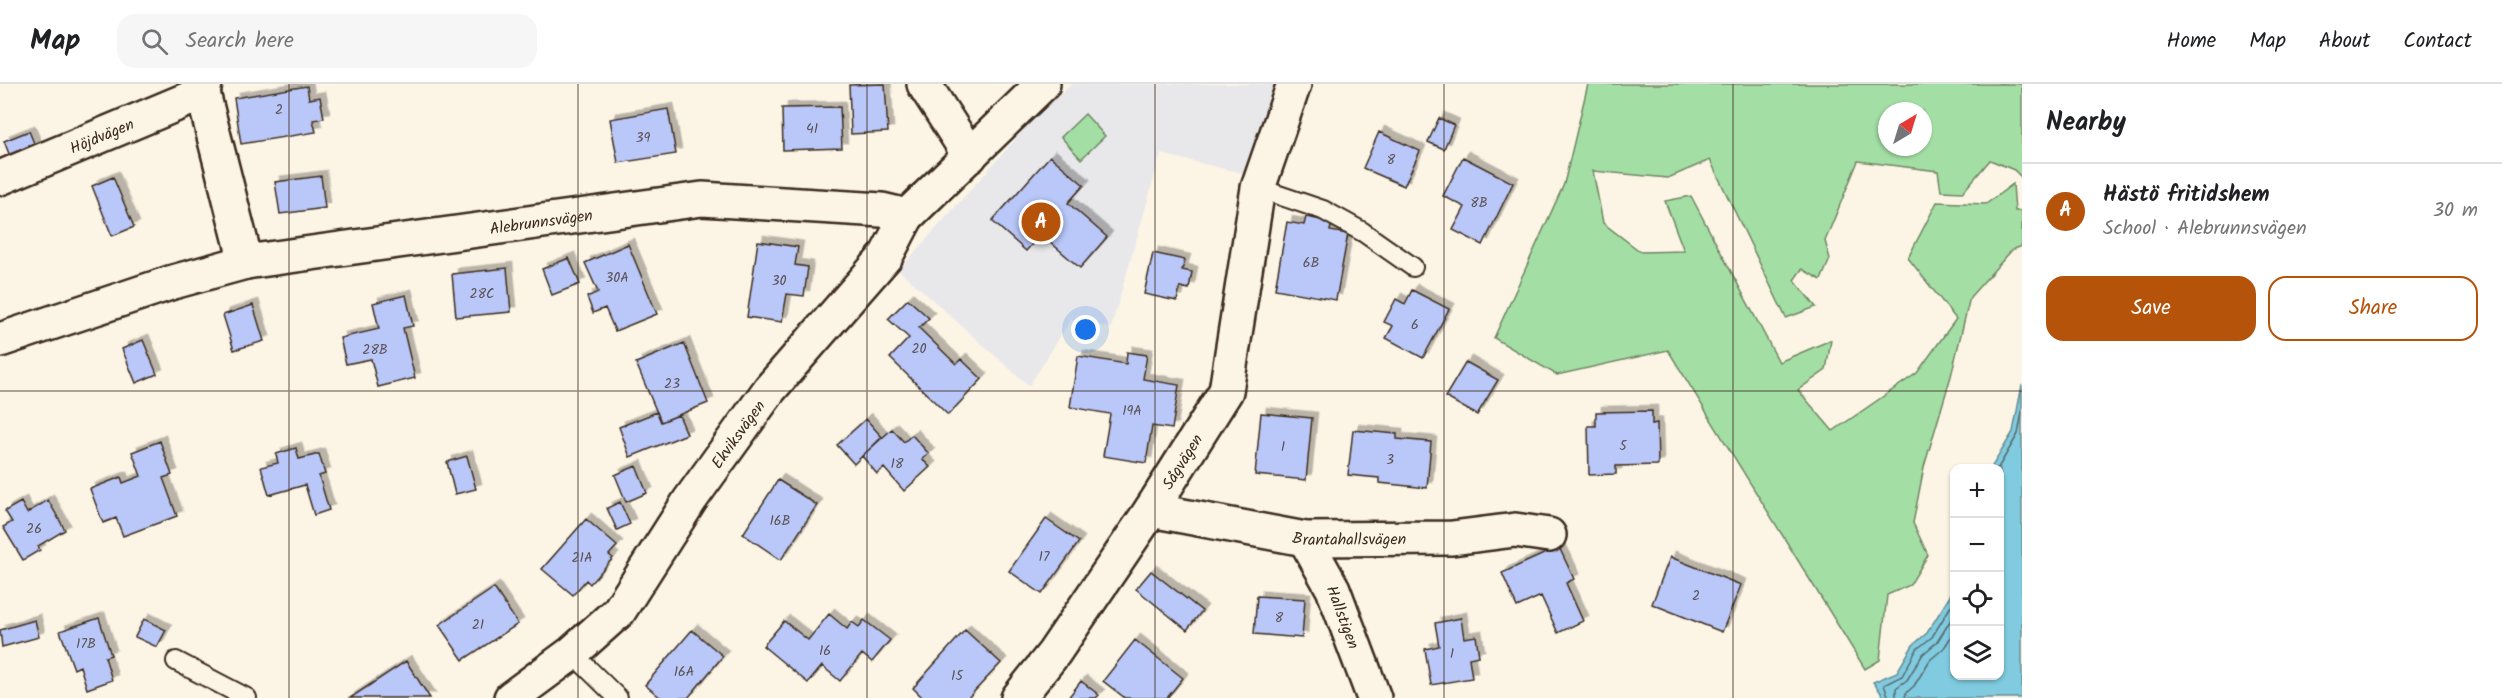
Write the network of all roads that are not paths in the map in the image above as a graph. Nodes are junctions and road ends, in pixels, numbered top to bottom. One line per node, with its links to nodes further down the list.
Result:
1 (924, 84): 5 (street)
2 (1043, 84): 5 (street)
3 (1294, 84): 7 (street, Sågvägen)
4 (204, 89): 6 (street, Höjdvägen); 9 (street, Höjdvägen)
5 (970, 156): 8 (street)
6 (0, 178)
7 (1258, 188): 10 (lane); 12 (street, Sågvägen)
8 (907, 216): 9 (street, Alebrunnsvägen); 15 (street, Ekviksvägen)
9 (246, 262): 11 (street, Alebrunnsvägen)
10 (1413, 267)
11 (0, 340)
12 (1151, 510): 14 (street, Brantahallsvägen); 20 (street, Sågvägen)
13 (1549, 535): 14 (street, Brantahallsvägen)
14 (1305, 539): 21 (street, Hallstigen)
15 (572, 653): 18 (street, Ekviksvägen); 19 (lane)
16 (176, 661): 17 (lane)
17 (247, 698)
18 (511, 698)
19 (618, 698)
20 (1018, 698)
21 (1374, 698)

